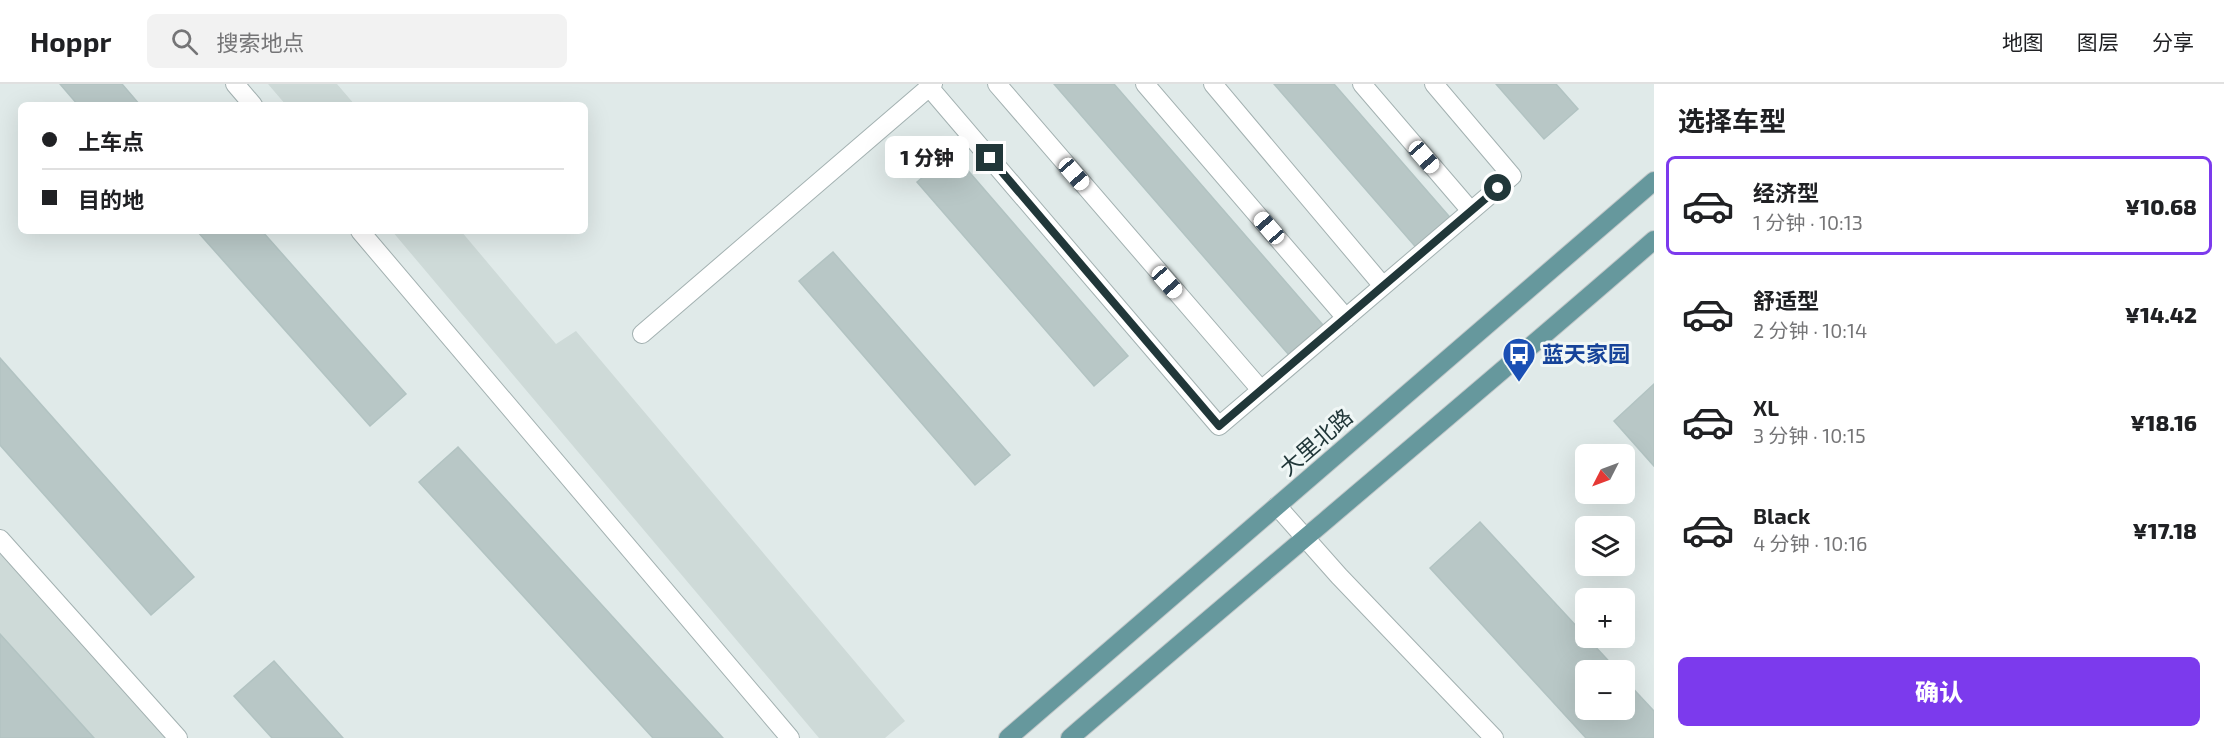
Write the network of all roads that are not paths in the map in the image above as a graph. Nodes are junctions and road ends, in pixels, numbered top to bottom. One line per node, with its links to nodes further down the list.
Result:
1 (235, 84): 8 (street)
2 (996, 84): 16 (street)
3 (1145, 84): 14 (street)
4 (1213, 84): 13 (street)
5 (1362, 84): 10 (street)
6 (1434, 84): 10 (street)
7 (931, 85): 15 (street); 16 (street)
8 (250, 102)
9 (1654, 181): 17 (main road, 大里北路)
10 (1471, 211): 13 (street)
11 (363, 234): 21 (street)
12 (1654, 240): 18 (main road)
13 (1383, 286): 14 (street)
14 (1346, 318): 16 (street)
15 (642, 334)
16 (1261, 390)
17 (1277, 506): 18 (street); 22 (main road, 大里北路)
18 (1304, 537): 23 (main road); 24 (street)
19 (0, 539): 20 (street)
20 (178, 738)
21 (790, 738)
22 (1008, 738)
23 (1070, 738)
24 (1494, 738)

